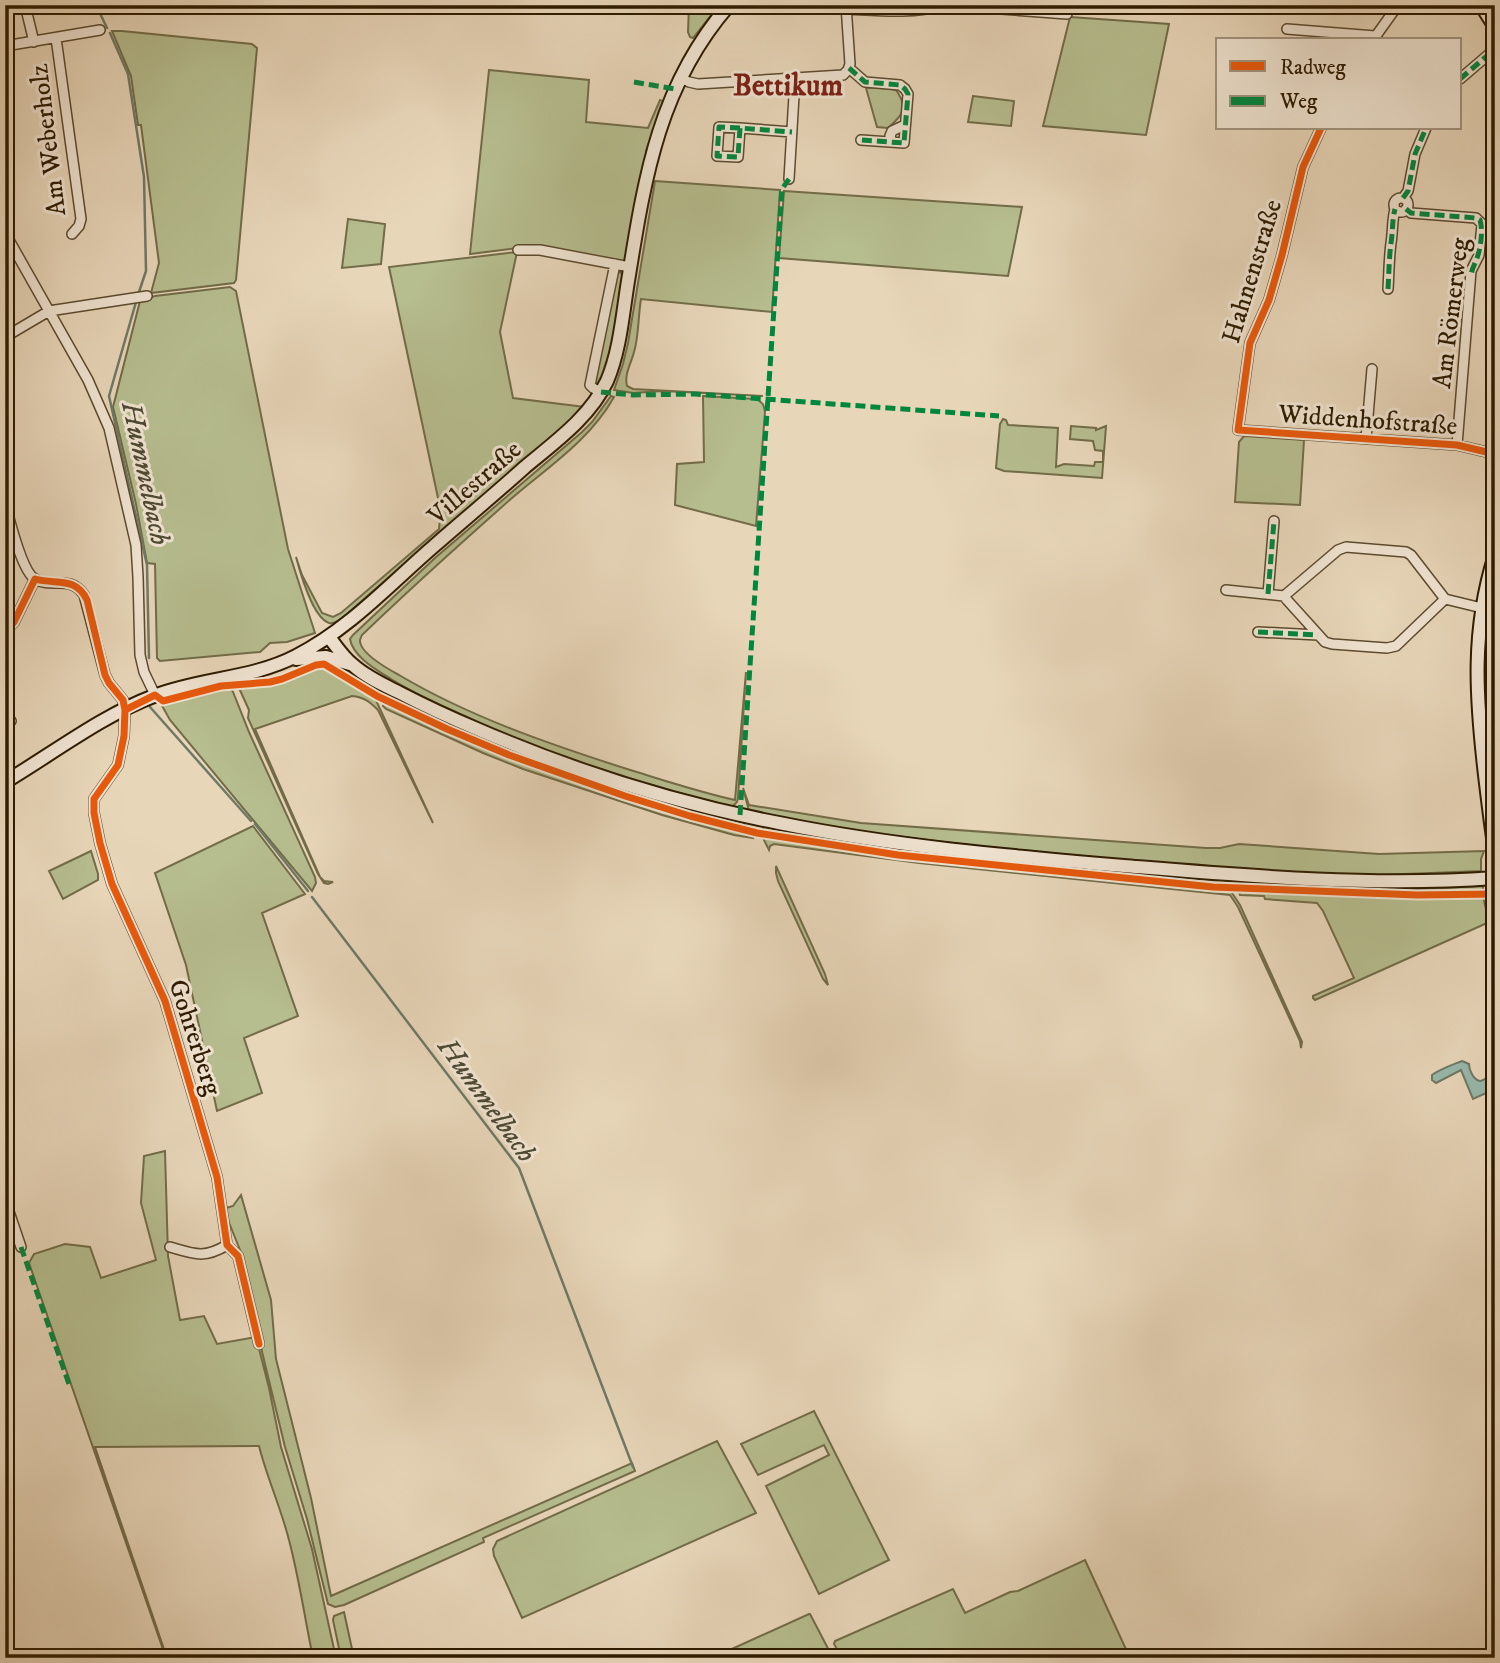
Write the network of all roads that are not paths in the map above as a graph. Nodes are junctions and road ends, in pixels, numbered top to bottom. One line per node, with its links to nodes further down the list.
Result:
1 (25, 5): 14 (street)
2 (729, 5): 19 (main road, Villestraße)
3 (939, 5): 7 (street)
4 (946, 5): 8 (street)
5 (1398, 5): 13 (street)
6 (1481, 5): 9 (main road)
7 (846, 7): 17 (street)
8 (1067, 14)
9 (1495, 27)
10 (1287, 29): 13 (street)
11 (100, 30): 12 (street)
12 (56, 38): 14 (street); 29 (street, Am Weberholz)
13 (1374, 38)
14 (34, 42): 15 (street)
15 (5, 46)
16 (1495, 49): 18 (street)
17 (849, 68): 20 (street); 25 (street)
18 (1462, 77)
19 (680, 78): 20 (street); 32 (main road, Villestraße)
20 (795, 79): 24 (street)
21 (740, 128): 24 (street)
22 (1320, 130): 39 (street, Hahnenstraße)
23 (1425, 130): 27 (street)
24 (792, 132): 26 (street)
25 (862, 140)
26 (789, 180)
27 (1401, 209): 33 (street); 41 (street, Am Römerweg)
28 (5, 233): 35 (street)
29 (72, 234)
30 (518, 250): 31 (street)
31 (615, 264): 32 (street); 38 (street)
32 (630, 267): 38 (main road, Villestraße)
33 (1388, 289)
34 (147, 296): 35 (street)
35 (49, 311): 36 (street); 58 (street)
36 (5, 337)
37 (1372, 369): 40 (street)
38 (601, 392): 55 (main road, Villestraße)
39 (1238, 430): 40 (street, Widdenhofstraße)
40 (1366, 439): 41 (street, Widdenhofstraße)
41 (1457, 445): 42 (street, Widdenhofstraße)
42 (1495, 454)
43 (5, 503): 46 (street)
44 (1274, 522): 48 (street)
45 (1495, 555): 51 (main road)
46 (35, 579): 52 (street); 59 (street)
47 (1226, 590): 48 (street)
48 (1268, 594): 49 (street)
49 (1284, 596): 50 (street); 54 (street)
50 (1445, 599): 51 (street); 54 (street)
51 (1482, 608): 61 (main road)
52 (5, 632)
53 (1258, 632): 54 (street)
54 (1318, 635)
55 (329, 637): 56 (main road, Villestraße); 57 (main road)
56 (289, 660): 57 (main road); 58 (main road, Villestraße)
57 (353, 665): 62 (main road)
58 (155, 695): 59 (main road, Villestraße)
59 (125, 710): 60 (main road, Villestraße); 64 (street, Gohrerberg)
60 (5, 782)
61 (1494, 846)
62 (1495, 878)
63 (5, 1200): 65 (street)
64 (227, 1245): 66 (street); 67 (street, Gohrerberg)
65 (21, 1247)
66 (170, 1247)
67 (259, 1344)

